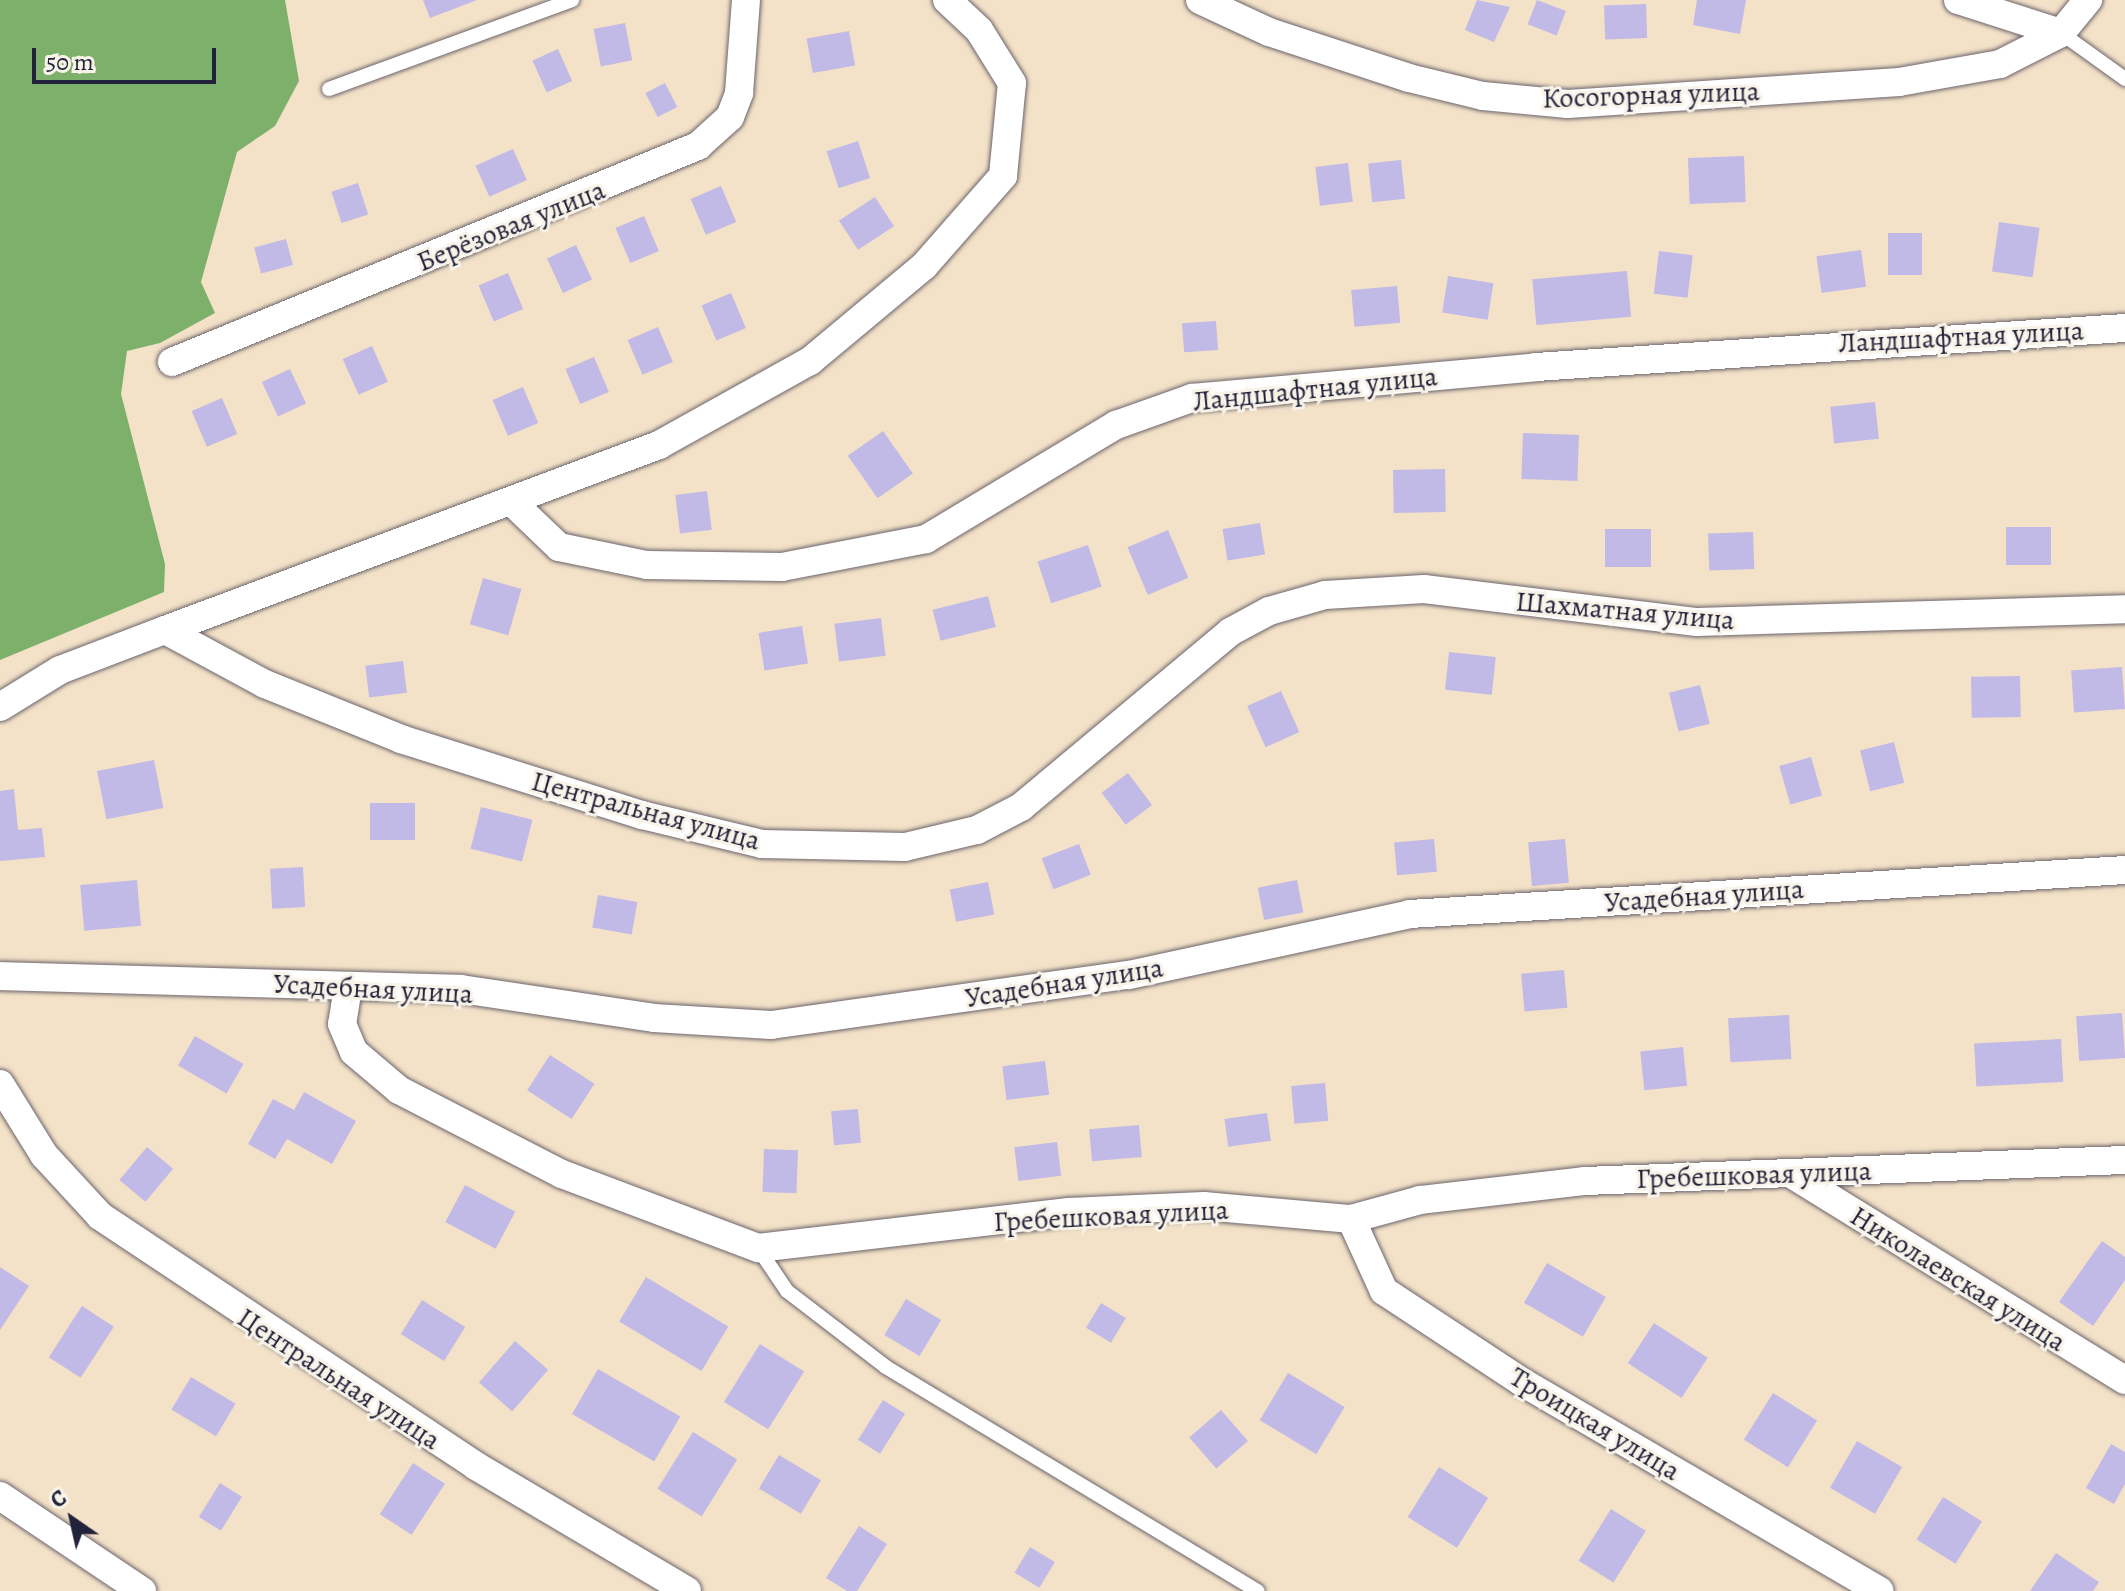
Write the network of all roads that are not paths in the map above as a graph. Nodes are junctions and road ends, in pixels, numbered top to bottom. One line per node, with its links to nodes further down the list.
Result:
1 (572, 0): 9 (lane)
2 (746, 0): 11 (street, Берёзовая улица)
3 (947, 0): 12 (street)
4 (1200, 0): 7 (street, Косогорная улица)
5 (1958, 0): 7 (street)
6 (2088, 0): 7 (street)
7 (2061, 33): 8 (lane)
8 (2125, 79)
9 (329, 89)
10 (2125, 328): 12 (street, Ландшафтная улица)
11 (172, 362)
12 (514, 504): 14 (street)
13 (2125, 609): 15 (street, Шахматная улица)
14 (165, 630): 15 (street, Центральная улица); 16 (street)
15 (1230, 632)
16 (0, 707)
17 (2125, 870): 19 (street, Усадебная улица)
18 (0, 976): 19 (street, Усадебная улица)
19 (348, 987): 24 (street, Гребешковая улица)
20 (0, 1084): 28 (street, Центральная улица)
21 (2125, 1160): 22 (street, Гребешковая улица)
22 (1793, 1175): 23 (street, Гребешковая улица); 25 (street, Николаевская улица)
23 (1351, 1219): 24 (street, Гребешковая улица); 30 (street, Троицкая улица)
24 (758, 1248): 29 (lane)
25 (2125, 1380)
26 (0, 1496): 27 (street)
27 (142, 1591)
28 (687, 1591)
29 (1258, 1591)
30 (1879, 1591)

